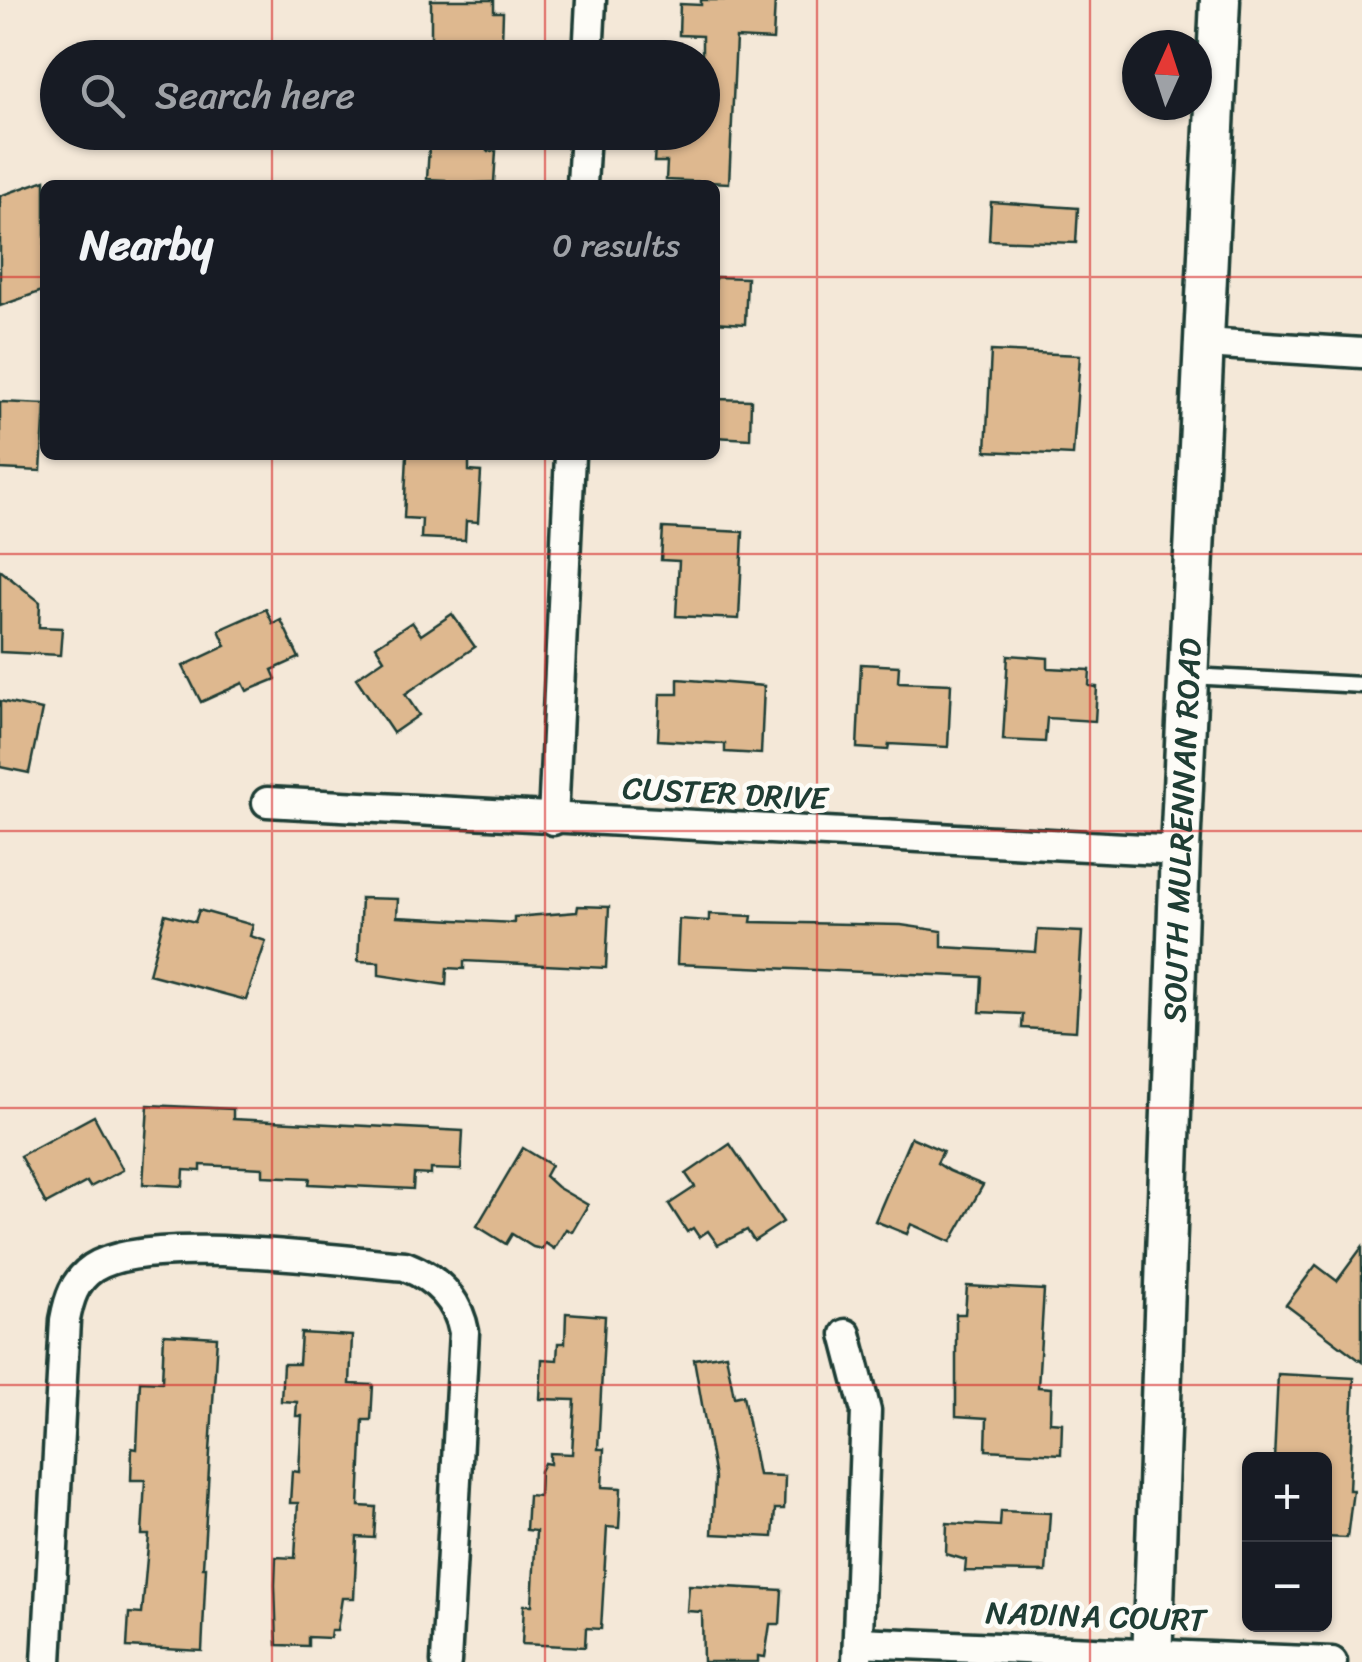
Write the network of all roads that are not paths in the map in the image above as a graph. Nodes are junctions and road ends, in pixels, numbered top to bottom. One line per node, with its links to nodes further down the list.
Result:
1 (591, 0): 3 (street)
2 (1220, 0): 6 (street, SOUTH MULRENNAN ROAD)
3 (589, 40)
4 (584, 150): 5 (street)
5 (582, 180)
6 (1205, 343): 7 (street); 9 (street, SOUTH MULRENNAN ROAD)
7 (1362, 353)
8 (570, 460): 12 (street)
9 (1189, 676): 10 (lane); 13 (street, SOUTH MULRENNAN ROAD)
10 (1362, 686)
11 (267, 802): 12 (street, CUSTER DRIVE)
12 (553, 820): 13 (street, CUSTER DRIVE)
13 (1180, 851): 16 (street, SOUTH MULRENNAN ROAD)
14 (846, 1334): 15 (street)
15 (857, 1652): 16 (street, NADINA COURT)
16 (1152, 1658): 19 (street, NADINA COURT)
17 (47, 1662): 18 (street)
18 (446, 1662)
19 (1332, 1662)

